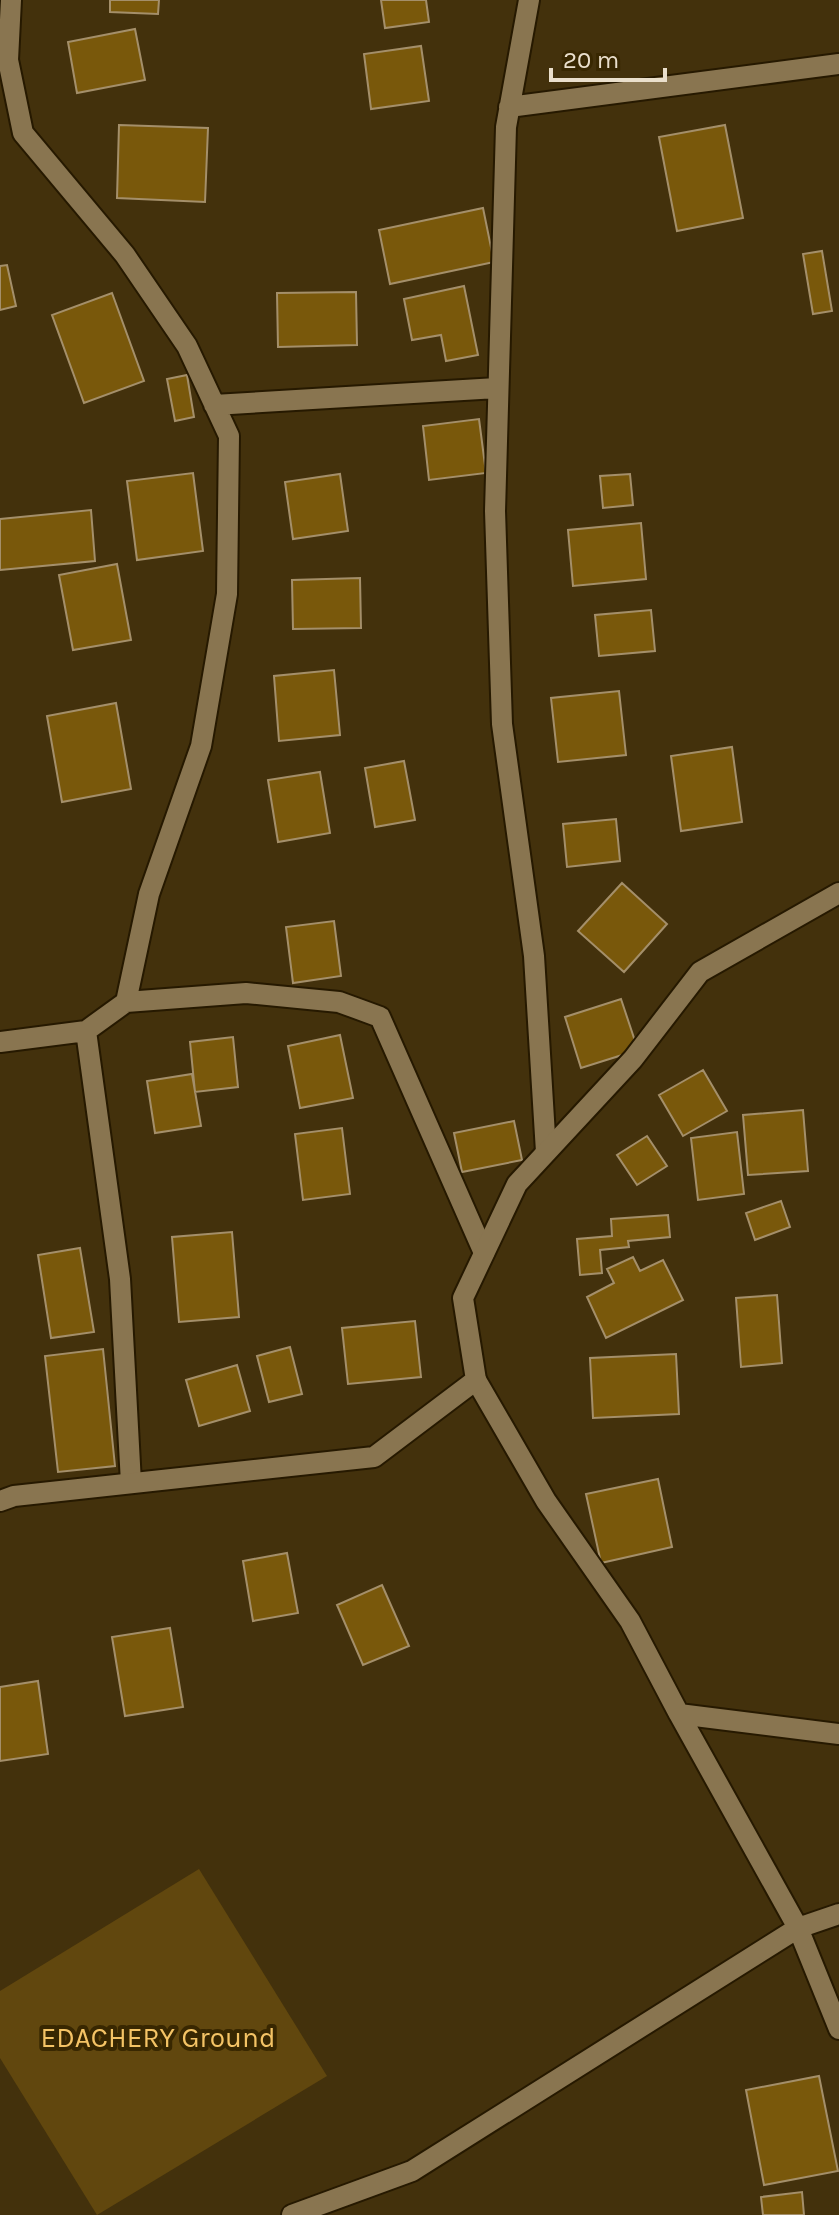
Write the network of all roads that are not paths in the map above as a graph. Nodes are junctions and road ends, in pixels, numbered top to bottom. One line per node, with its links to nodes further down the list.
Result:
1 (11, 0): 3 (street)
2 (529, 0): 5 (street)
3 (4, 59): 7 (street)
4 (839, 64): 5 (street)
5 (509, 107): 6 (street)
6 (497, 388): 7 (street); 12 (street)
7 (214, 405): 9 (street)
8 (839, 893): 12 (street)
9 (126, 1002): 10 (street); 13 (street)
10 (86, 1031): 11 (street); 15 (street)
11 (0, 1042)
12 (546, 1152): 13 (street)
13 (484, 1253): 14 (street)
14 (476, 1380): 15 (street); 17 (street)
15 (131, 1483): 16 (street)
16 (0, 1501)
17 (679, 1714): 18 (street); 20 (street)
18 (839, 1734)
19 (838, 1913): 20 (street)
20 (798, 1928): 21 (street); 22 (street)
21 (839, 2029)
22 (292, 2215)

